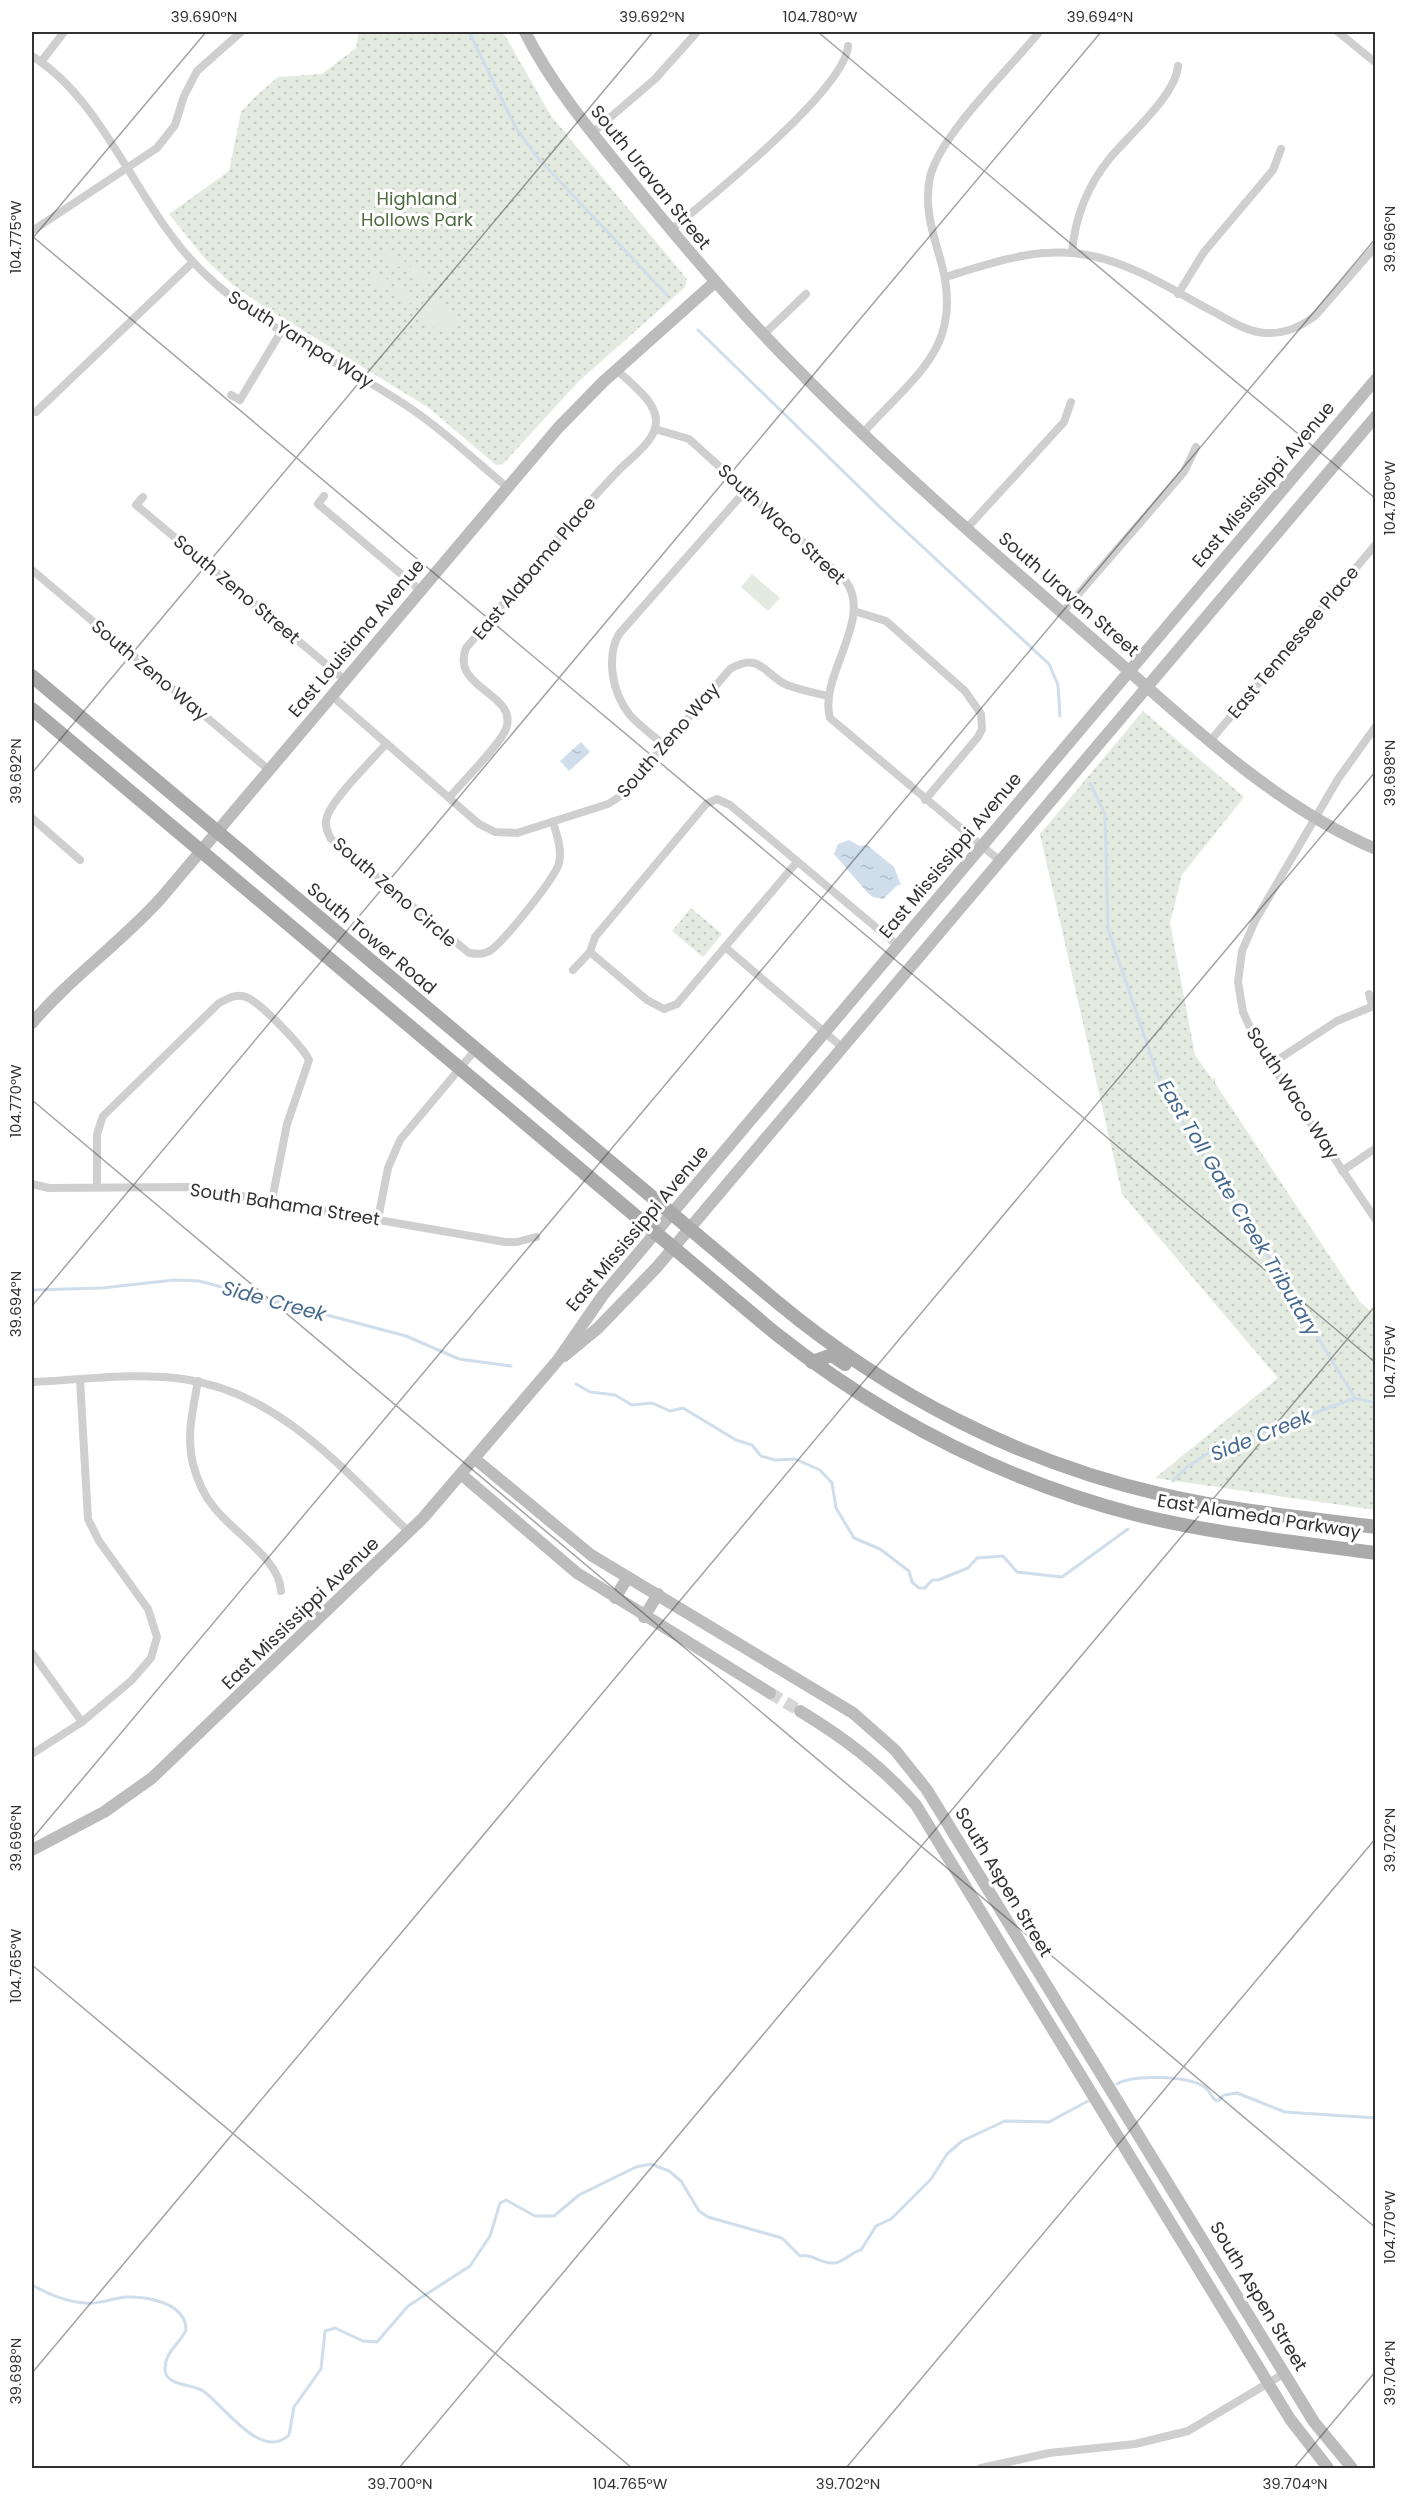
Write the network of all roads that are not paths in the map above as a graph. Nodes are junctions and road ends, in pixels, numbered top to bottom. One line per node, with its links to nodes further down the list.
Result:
1 (64, 32): 9 (street)
2 (241, 32): 14 (street)
3 (525, 32): 12 (street, South Uravan Street)
4 (697, 32): 12 (street)
5 (1338, 32): 10 (street)
6 (1035, 33): 20 (street)
7 (848, 46): 16 (street)
8 (32, 57): 9 (street, South Yampa Way)
9 (41, 62): 14 (street, South Yampa Way)
10 (1376, 63)
11 (1178, 66): 18 (street)
12 (592, 133): 16 (street, South Uravan Street)
13 (1281, 148): 23 (street)
14 (125, 168): 15 (street); 19 (street, South Yampa Way)
15 (32, 230)
16 (671, 230): 21 (street, South Uravan Street)
17 (1376, 246): 23 (street)
18 (1072, 252): 20 (street); 23 (street)
19 (192, 262): 24 (street, South Yampa Way); 30 (street)
20 (946, 277): 33 (street)
21 (715, 282): 25 (street, South Uravan Street); 26 (street, East Louisiana Avenue)
22 (806, 294): 25 (street)
23 (1178, 294)
24 (282, 330): 28 (street); 35 (street, South Yampa Way)
25 (763, 335): 33 (street, South Uravan Street)
26 (617, 370): 32 (street); 35 (street, East Louisiana Avenue)
27 (1376, 379): 45 (street, East Mississippi Avenue)
28 (231, 395)
29 (1071, 402): 39 (street)
30 (36, 412)
31 (1376, 416): 48 (street, East Mississippi Avenue)
32 (655, 429): 36 (street, South Waco Street); 57 (street, East Alabama Place)
33 (863, 433): 39 (street, South Uravan Street)
34 (1196, 447): 44 (street)
35 (507, 487): 42 (street, East Louisiana Avenue)
36 (746, 490): 43 (street, South Waco Street); 55 (street)
37 (324, 496): 42 (street)
38 (143, 497): 47 (street, South Zeno Street)
39 (967, 528): 44 (street, South Uravan Street)
40 (1376, 544): 53 (street, East Tennessee Place)
41 (32, 570): 56 (street, South Zeno Way)
42 (420, 590): 47 (street, East Louisiana Avenue)
43 (854, 611): 50 (street); 58 (street)
44 (1062, 613): 45 (street, South Uravan Street)
45 (1129, 671): 48 (street, South Uravan Street); 63 (street, East Mississippi Avenue)
46 (32, 676): 62 (main road, South Tower Road)
47 (345, 680): 49 (street, East Louisiana Avenue)
48 (1148, 686): 53 (street, South Uravan Street); 67 (street, East Mississippi Avenue)
49 (332, 696): 54 (street, South Zeno Way); 56 (street, East Louisiana Avenue)
50 (828, 696): 55 (street, South Zeno Way); 58 (street)
51 (32, 709): 65 (main road)
52 (1376, 726): 60 (street, South Waco Way)
53 (1211, 740): 60 (street, South Uravan Street)
54 (386, 744): 57 (street, South Zeno Way); 61 (street, South Zeno Circle)
55 (664, 745): 61 (street, South Zeno Way)
56 (269, 770): 62 (street, East Louisiana Avenue)
57 (449, 798): 61 (street, South Zeno Way)
58 (926, 800): 63 (street)
59 (32, 819): 66 (street)
60 (1314, 819): 64 (street, South Uravan Street); 79 (street, South Waco Way)
61 (553, 822)
62 (218, 832): 65 (street, East Louisiana Avenue); 78 (main road, South Tower Road)
63 (981, 846): 67 (street); 69 (street, East Mississippi Avenue)
64 (1376, 849)
65 (201, 851): 75 (street, East Louisiana Avenue); 80 (main road)
66 (80, 860)
67 (1000, 861): 77 (street, East Mississippi Avenue)
68 (796, 862): 69 (street); 70 (street); 71 (street)
69 (897, 945): 76 (street, East Mississippi Avenue)
70 (725, 947): 71 (street); 76 (street)
71 (590, 952): 72 (street)
72 (573, 970)
73 (1369, 994): 74 (street)
74 (1374, 1005): 79 (street)
75 (32, 1023)
76 (824, 1033): 77 (street); 86 (street, East Mississippi Avenue)
77 (843, 1048): 89 (street, East Mississippi Avenue)
78 (476, 1049): 80 (street); 86 (main road, South Tower Road)
79 (1271, 1064): 82 (street, South Waco Way)
80 (460, 1068): 87 (street); 90 (main road)
81 (1376, 1149): 82 (street, South Waco Way)
82 (1342, 1171): 88 (street, South Waco Way)
83 (32, 1184): 84 (street, South Bahama Street)
84 (97, 1187): 85 (street, South Bahama Street); 85 (street)
85 (272, 1200): 87 (street, South Bahama Street)
86 (672, 1214): 89 (main road, South Tower Road); 90 (street, East Mississippi Avenue)
87 (378, 1219): 91 (street, South Bahama Street)
88 (1376, 1220)
89 (690, 1228): 92 (street, East Mississippi Avenue); 98 (main road, East Alameda Parkway)
90 (656, 1233): 92 (main road); 93 (street, East Mississippi Avenue)
91 (536, 1237)
92 (674, 1248): 93 (street, East Mississippi Avenue); 94 (main road, East Alameda Parkway)
93 (558, 1360): 99 (street, East Mississippi Avenue)
94 (812, 1362): 98 (main road); 103 (main road, East Alameda Parkway)
95 (80, 1380): 96 (street); 97 (street); 112 (street)
96 (32, 1382)
97 (198, 1382): 102 (street); 105 (street)
98 (904, 1391): 101 (main road, East Alameda Parkway)
99 (475, 1459): 100 (street, East Mississippi Avenue); 104 (street, South Aspen Street)
100 (462, 1475): 102 (street, East Mississippi Avenue); 107 (street)
101 (1376, 1527)
102 (409, 1532): 114 (street, East Mississippi Avenue)
103 (1376, 1553)
104 (628, 1577): 106 (street, South Aspen Street); 107 (street)
105 (280, 1591)
106 (658, 1594): 108 (street); 115 (street, South Aspen Street)
107 (615, 1598): 108 (street)
108 (644, 1617): 110 (street)
109 (32, 1653): 112 (street)
110 (770, 1693)
111 (800, 1711): 116 (street, South Aspen Street)
112 (82, 1722): 113 (street)
113 (32, 1754)
114 (32, 1850)
115 (1185, 2209): 116 (street); 117 (street, South Aspen Street)
116 (1168, 2218): 118 (street, South Aspen Street)
117 (1285, 2373): 118 (street); 121 (street, South Aspen Street)
118 (1268, 2383): 119 (street); 120 (street, South Aspen Street)
119 (981, 2469)
120 (1328, 2469)
121 (1352, 2469)

